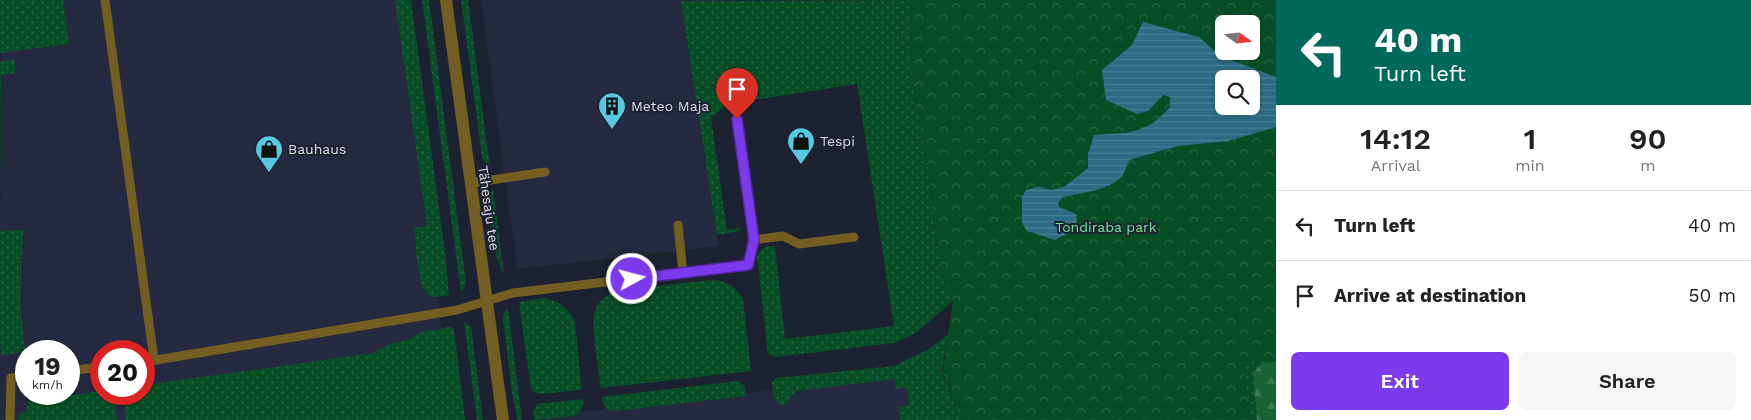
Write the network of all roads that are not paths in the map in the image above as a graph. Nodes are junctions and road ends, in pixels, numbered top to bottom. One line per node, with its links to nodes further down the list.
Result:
1 (105, 0): 11 (lane)
2 (446, 0): 5 (street, Tähesaju tee)
3 (737, 119): 8 (lane)
4 (545, 172): 5 (lane)
5 (471, 184): 10 (street, Tähesaju tee)
6 (678, 225): 9 (lane)
7 (854, 237): 8 (lane)
8 (754, 240): 9 (lane)
9 (683, 273): 10 (lane)
10 (486, 301): 12 (lane); 15 (street, Tähesaju tee)
11 (151, 340)
12 (155, 360)
13 (15, 377): 14 (lane)
14 (10, 420)
15 (503, 420)

